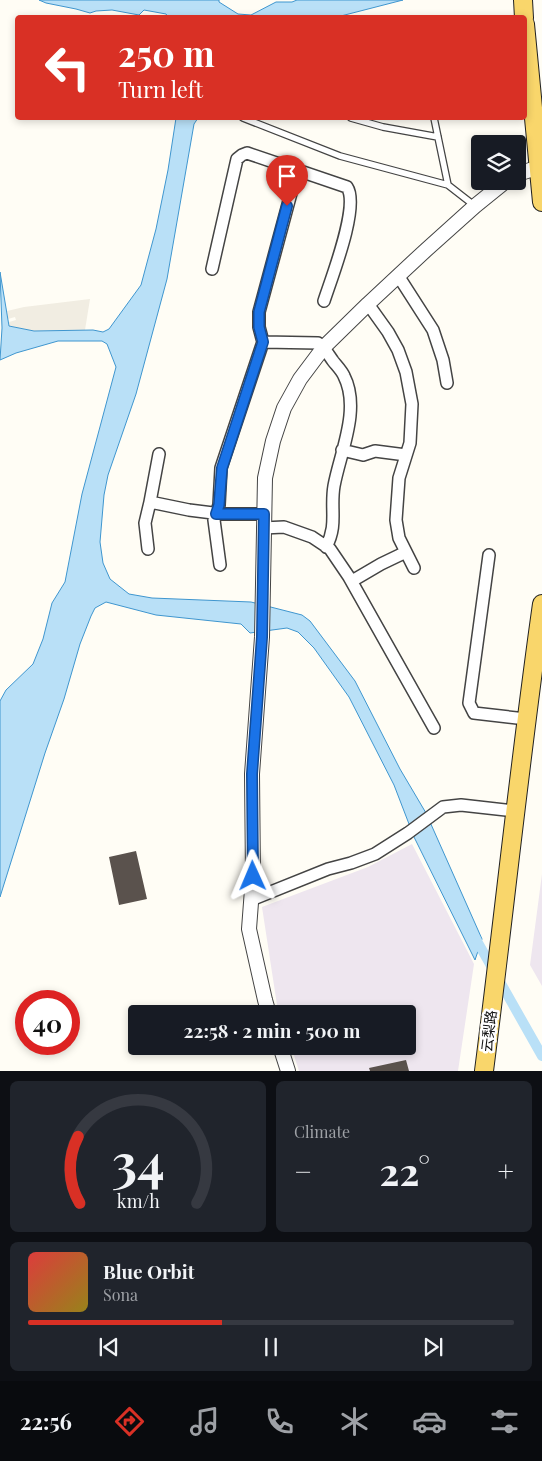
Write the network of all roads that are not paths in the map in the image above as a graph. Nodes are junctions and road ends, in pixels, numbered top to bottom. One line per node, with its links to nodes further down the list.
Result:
1 (523, 0): 2 (main road)
2 (524, 15)
3 (527, 44): 8 (main road)
4 (255, 120): 11 (lane)
5 (358, 120): 7 (lane)
6 (434, 120): 7 (lane)
7 (438, 137): 11 (lane)
8 (539, 167): 10 (street); 13 (main road)
9 (296, 171): 15 (street); 17 (street); 19 (street)
10 (526, 171)
11 (448, 185): 14 (lane)
12 (494, 190): 14 (street)
13 (542, 202)
14 (474, 206): 16 (street)
15 (212, 269)
16 (399, 276): 18 (street); 21 (street)
17 (324, 300)
18 (368, 304): 20 (street); 24 (street)
19 (263, 342): 20 (street); 26 (street)
20 (324, 347): 22 (street); 27 (street)
21 (447, 382)
22 (342, 450): 24 (street); 28 (street)
23 (159, 454): 25 (street)
24 (406, 455): 30 (street)
25 (150, 502): 26 (street); 29 (street)
26 (216, 514): 27 (street); 32 (street)
27 (264, 521): 28 (street); 40 (street)
28 (326, 546): 34 (street)
29 (148, 548)
30 (406, 552): 33 (street); 34 (street)
31 (489, 555): 37 (street)
32 (220, 565)
33 (414, 568)
34 (352, 581): 38 (street)
35 (542, 604): 36 (main road, 云梨路)
36 (538, 654): 37 (main road, 云梨路)
37 (526, 718): 39 (main road, 云梨路)
38 (434, 728)
39 (514, 811): 40 (street); 44 (main road, 云梨路)
40 (251, 900): 41 (street)
41 (267, 1005)
42 (283, 1055): 43 (street)
43 (288, 1071)
44 (484, 1071)

